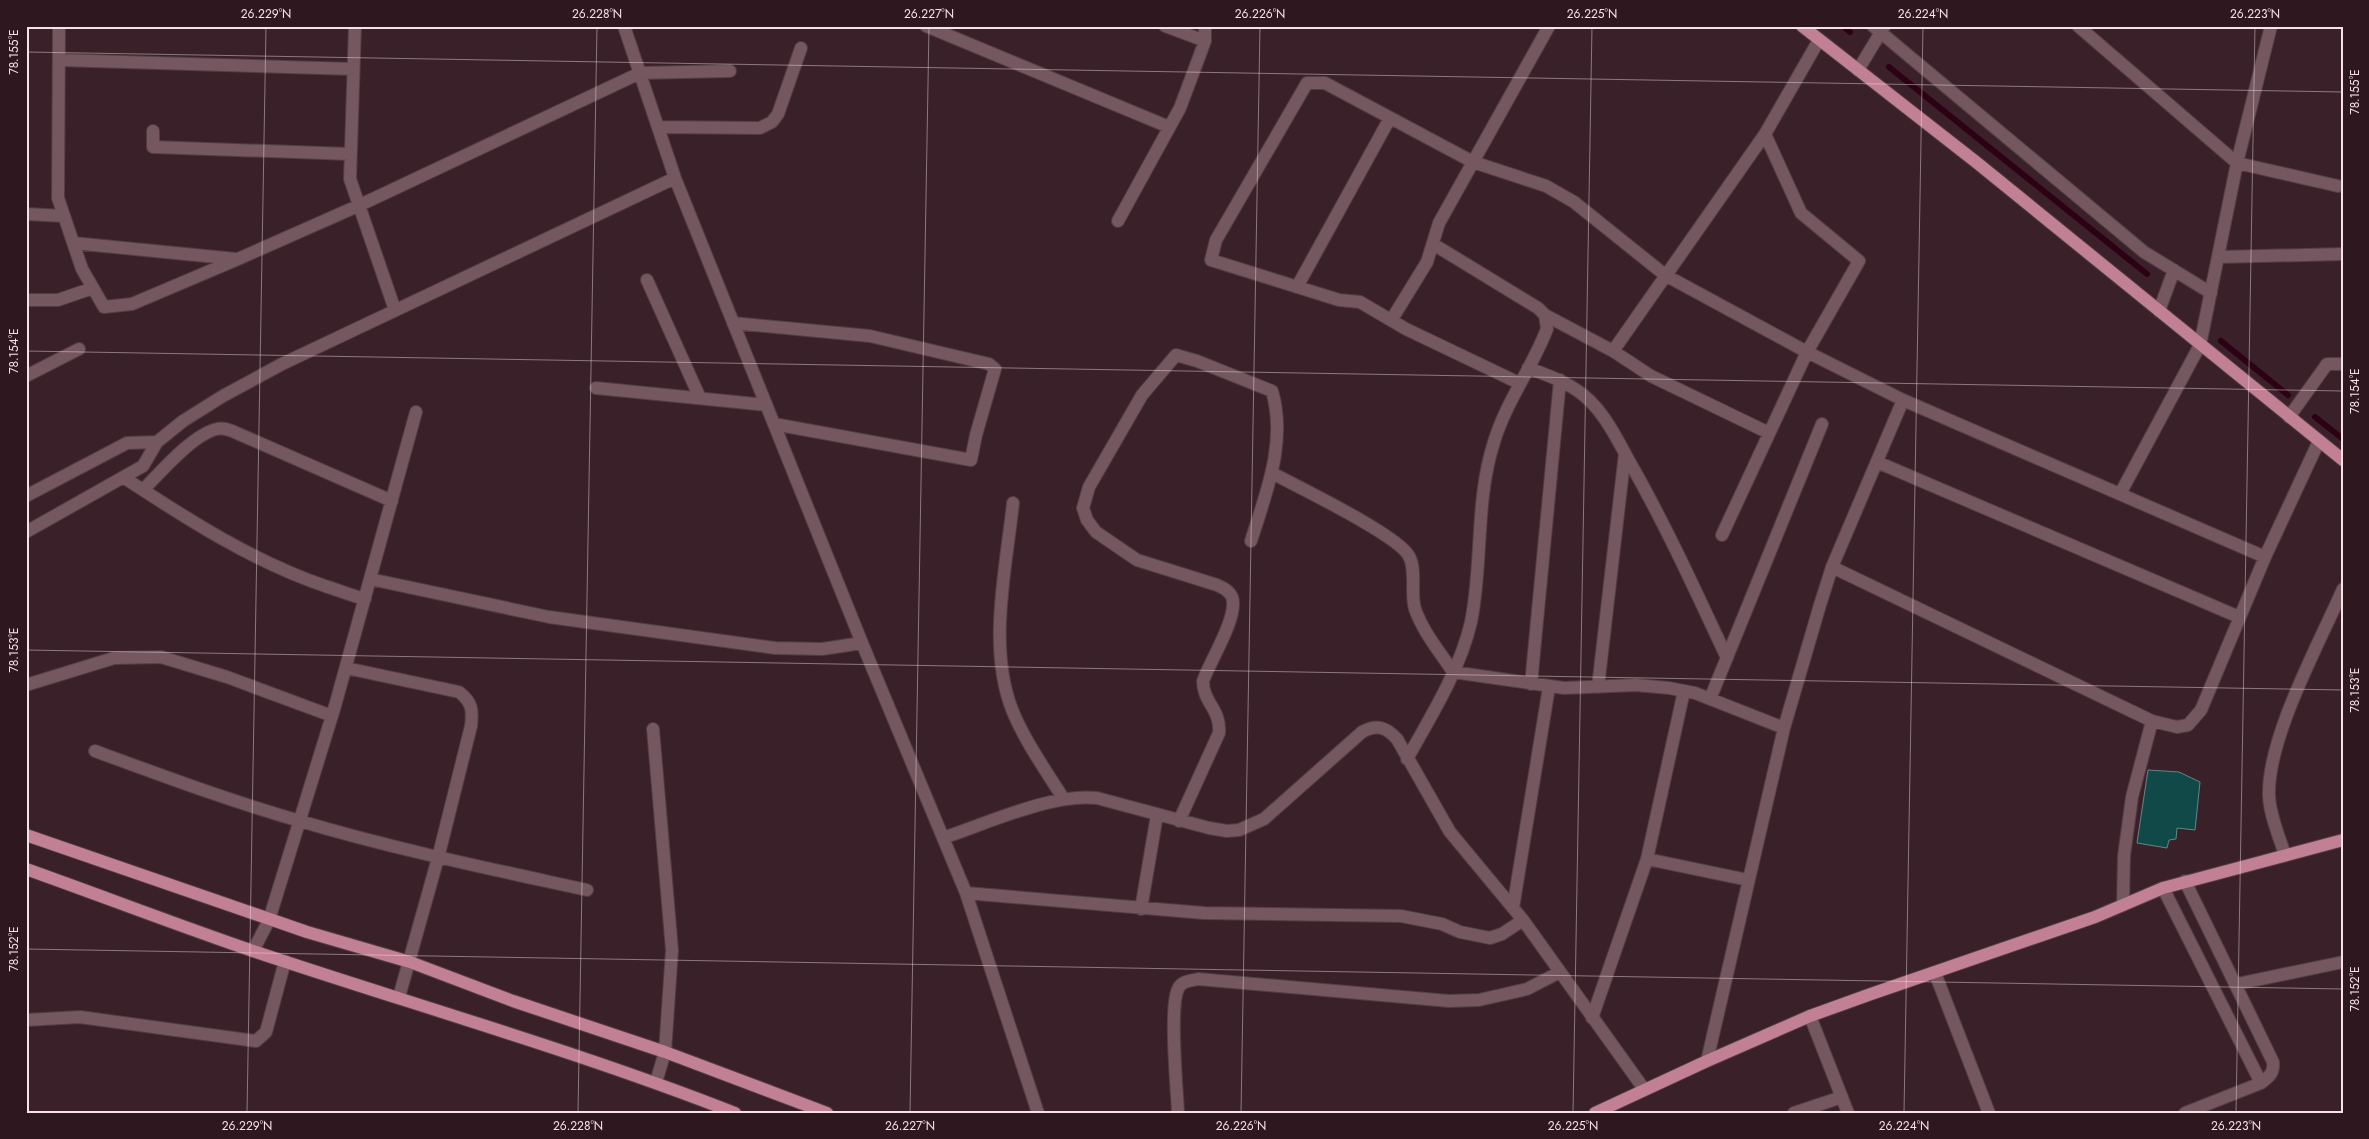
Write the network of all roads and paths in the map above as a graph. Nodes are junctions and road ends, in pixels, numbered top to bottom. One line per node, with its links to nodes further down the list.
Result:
1 (59, 26): 15 (street)
2 (355, 26): 16 (street)
3 (624, 26): 19 (street)
4 (1165, 26): 13 (street)
5 (1205, 26): 13 (street)
6 (1549, 26): 26 (street)
7 (1802, 26): 12 (main road)
8 (2078, 26): 27 (street)
9 (2271, 26): 27 (street)
10 (929, 27): 22 (street)
11 (1880, 28): 18 (street); 39 (street)
12 (1819, 40): 18 (main road); 24 (street)
13 (1205, 41): 22 (street)
14 (801, 48): 21 (street)
15 (59, 60): 16 (street); 32 (street)
16 (354, 69): 25 (street)
17 (730, 70): 19 (street)
18 (1858, 70): 47 (main road)
19 (640, 72): 21 (street); 30 (street)
20 (1390, 118): 26 (street); 42 (street); 42 (street)
21 (658, 127): 28 (street)
22 (1169, 127): 33 (street)
23 (153, 131): 25 (street)
24 (1765, 134): 40 (street); 54 (street)
25 (350, 154): 30 (street)
26 (1473, 162): 35 (street); 40 (street)
27 (2237, 163): 29 (street); 37 (street)
28 (675, 178): 46 (street); 50 (street)
29 (2338, 186)
30 (360, 205): 38 (street); 46 (street)
31 (26, 214): 32 (street)
32 (64, 216): 34 (street)
33 (1118, 221)
34 (73, 243): 38 (street); 43 (street)
35 (1433, 244): 48 (street); 49 (street)
36 (2343, 254): 37 (street)
37 (2219, 257): 44 (street)
38 (238, 259): 43 (street)
39 (2174, 270): 44 (street); 47 (street)
40 (1665, 275): 53 (street); 54 (street)
41 (647, 280): 61 (street)
42 (1297, 287): 49 (street)
43 (93, 288): 45 (street)
44 (2210, 293): 51 (street)
45 (26, 300)
46 (395, 310): 70 (street)
47 (2159, 311): 51 (main road)
48 (1545, 315): 53 (street); 56 (street)
49 (1392, 319): 59 (street)
50 (733, 323): 63 (street); 66 (street)
51 (2200, 345): 65 (main road); 77 (street)
52 (79, 349): 57 (street)
53 (1613, 351): 68 (street)
54 (1807, 352): 62 (street); 68 (street)
55 (2343, 364): 65 (street)
56 (1528, 368): 58 (street); 59 (street)
57 (26, 376)
58 (1560, 380): 71 (street); 94 (street)
59 (1519, 383): 93 (street)
60 (596, 388): 61 (street)
61 (700, 398): 63 (street)
62 (1903, 400): 73 (street); 77 (street)
63 (766, 405): 66 (street)
64 (416, 412): 79 (street)
65 (2289, 416): 69 (main road)
66 (774, 424): 90 (street)
67 (1822, 424): 91 (street)
68 (1770, 433): 82 (street)
69 (2319, 441): 72 (main road); 84 (street)
70 (157, 442): 75 (street); 78 (street)
71 (1624, 453): 91 (street); 97 (street)
72 (2343, 460)
73 (1877, 462): 85 (street); 89 (street)
74 (1272, 473): 83 (street); 93 (street); 109 (street)
75 (123, 477): 76 (street); 81 (street)
76 (142, 490): 79 (street); 88 (street)
77 (2120, 494): 84 (street)
78 (26, 496)
79 (392, 501): 86 (street)
80 (1013, 503): 106 (street)
81 (26, 532)
82 (1722, 535)
83 (1251, 541)
84 (2265, 557): 89 (street)
85 (1832, 567): 101 (street); 102 (street)
86 (370, 579): 88 (street); 90 (street)
87 (2343, 589): 113 (street)
88 (365, 598): 92 (street)
89 (2239, 617): 101 (street)
90 (862, 643): 111 (street)
91 (1727, 658): 99 (street)
92 (346, 668): 100 (street); 114 (street)
93 (1453, 672): 94 (street); 105 (street)
94 (1531, 684): 96 (street)
95 (26, 686): 100 (street)
96 (1549, 687): 97 (street); 123 (street)
97 (1598, 687): 98 (street)
98 (1684, 691): 99 (street); 115 (street)
99 (1710, 699): 102 (street)
100 (332, 716): 108 (street)
101 (2152, 721): 122 (street)
102 (1784, 728): 117 (street)
103 (653, 729): 138 (street)
104 (95, 750): 108 (street)
105 (1407, 759): 109 (street); 123 (street)
106 (1062, 798): 107 (street); 111 (street)
107 (1157, 814): 109 (street); 124 (street)
108 (300, 821): 114 (street); 125 (street)
109 (1179, 821)
110 (26, 835): 125 (main road)
111 (944, 838): 121 (street)
112 (2343, 840): 113 (main road)
113 (2285, 855): 118 (main road)
114 (438, 858): 120 (street); 129 (street)
115 (1647, 859): 117 (street); 136 (street)
116 (26, 869): 127 (main road)
117 (1748, 880): 139 (street)
118 (2185, 882): 119 (main road); 133 (street)
119 (2163, 888): 122 (main road); 141 (street)
120 (588, 890)
121 (966, 893): 124 (street); 146 (street)
122 (2123, 905): 132 (main road)
123 (1513, 908): 126 (street)
124 (1142, 909): 126 (street)
125 (269, 920): 127 (street); 129 (main road)
126 (1523, 920): 131 (street)
127 (252, 951): 128 (main road)
128 (285, 961): 134 (main road); 137 (street)
129 (410, 962): 134 (street); 138 (main road)
130 (2343, 962): 133 (street)
131 (1560, 972): 136 (street); 147 (street)
132 (1935, 973): 135 (main road); 151 (street)
133 (2237, 984): 141 (street)
134 (399, 996): 140 (main road)
135 (1810, 1016): 139 (main road); 143 (street)
136 (1592, 1018): 142 (street)
137 (26, 1020)
138 (665, 1052): 140 (street); 145 (main road)
139 (1707, 1061): 142 (main road)
140 (656, 1082): 144 (main road)
141 (2261, 1083): 152 (street)
142 (1644, 1088): 148 (main road)
143 (1842, 1097): 149 (street); 150 (street)
144 (735, 1113)
145 (827, 1113)
146 (1038, 1113)
147 (1178, 1113)
148 (1595, 1113)
149 (1794, 1113)
150 (1848, 1113)
151 (1989, 1113)
152 (2185, 1113)

